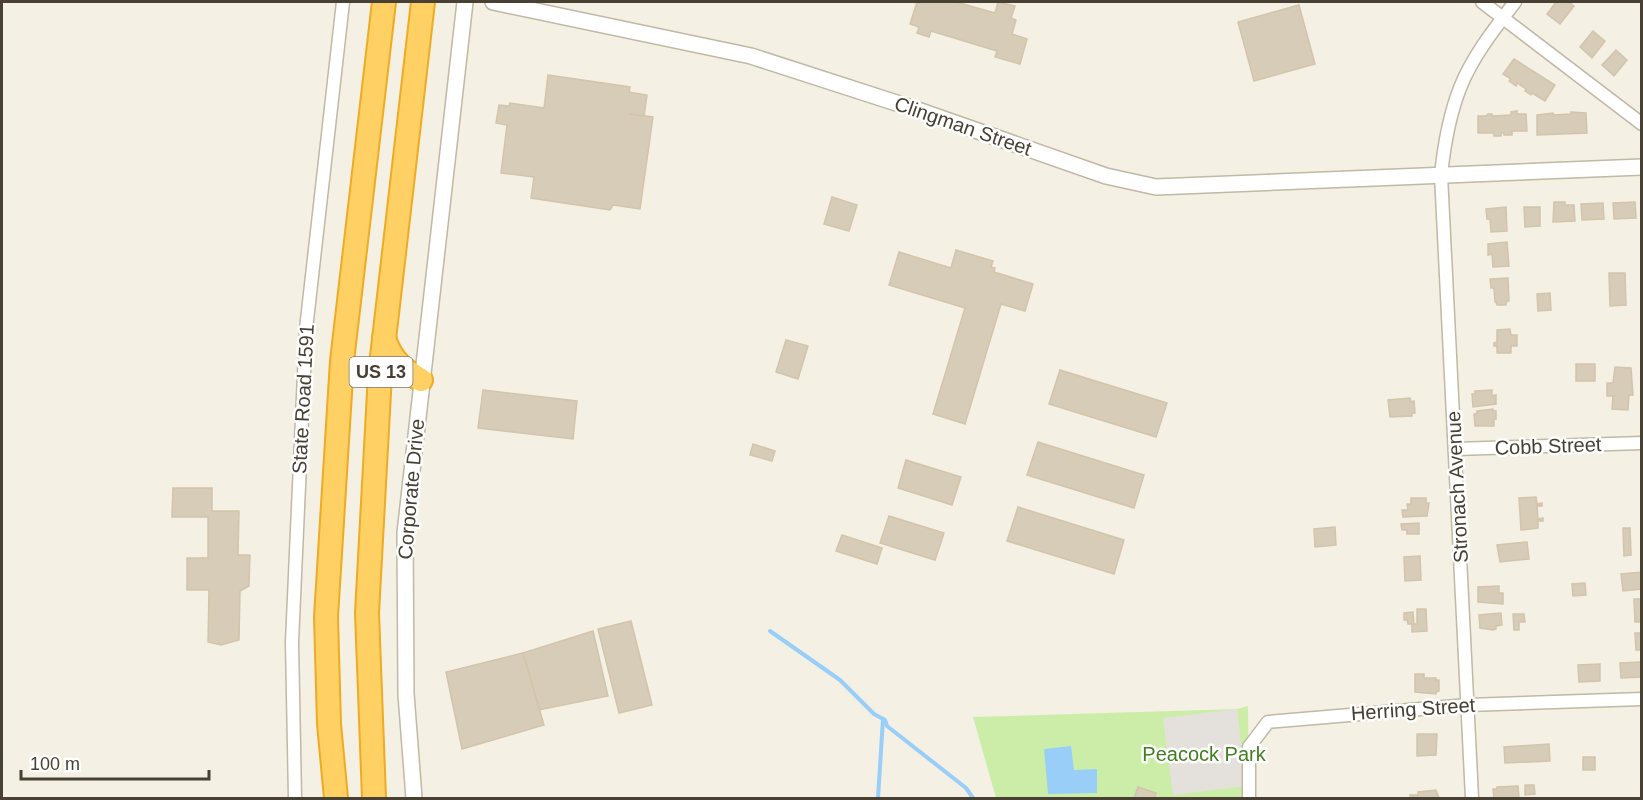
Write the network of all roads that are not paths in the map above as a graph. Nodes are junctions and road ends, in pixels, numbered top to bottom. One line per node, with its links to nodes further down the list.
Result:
1 (343, 2): 21 (street, State Road 1591)
2 (384, 2): 19 (highway, US 13)
3 (423, 2): 12 (highway, US 13)
4 (465, 2): 13 (street, Corporate Drive)
5 (493, 2): 11 (street, Clingman Street)
6 (1482, 2): 8 (street)
7 (1515, 2): 8 (street, Stronach Avenue)
8 (1503, 16): 9 (street); 11 (street, Stronach Avenue)
9 (1641, 124)
10 (1641, 167): 11 (street, Clingman Street)
11 (1441, 175): 16 (street, Stronach Avenue)
12 (384, 338): 13 (highway); 14 (highway, US 13)
13 (421, 380): 14 (highway); 26 (street, Corporate Drive)
14 (378, 412): 20 (highway, US 13)
15 (1641, 443): 16 (street, Cobb Street)
16 (1455, 448): 18 (street, Stronach Avenue)
17 (1641, 699): 18 (street, Herring Street)
18 (1467, 705): 27 (street, Herring Street); 28 (street, Stronach Avenue)
19 (329, 724): 22 (highway); 23 (highway, US 13)
20 (372, 745): 24 (highway, US 13); 25 (highway)
21 (295, 798)
22 (323, 798)
23 (336, 798)
24 (374, 798)
25 (381, 798)
26 (414, 798)
27 (1249, 798)
28 (1472, 798)

